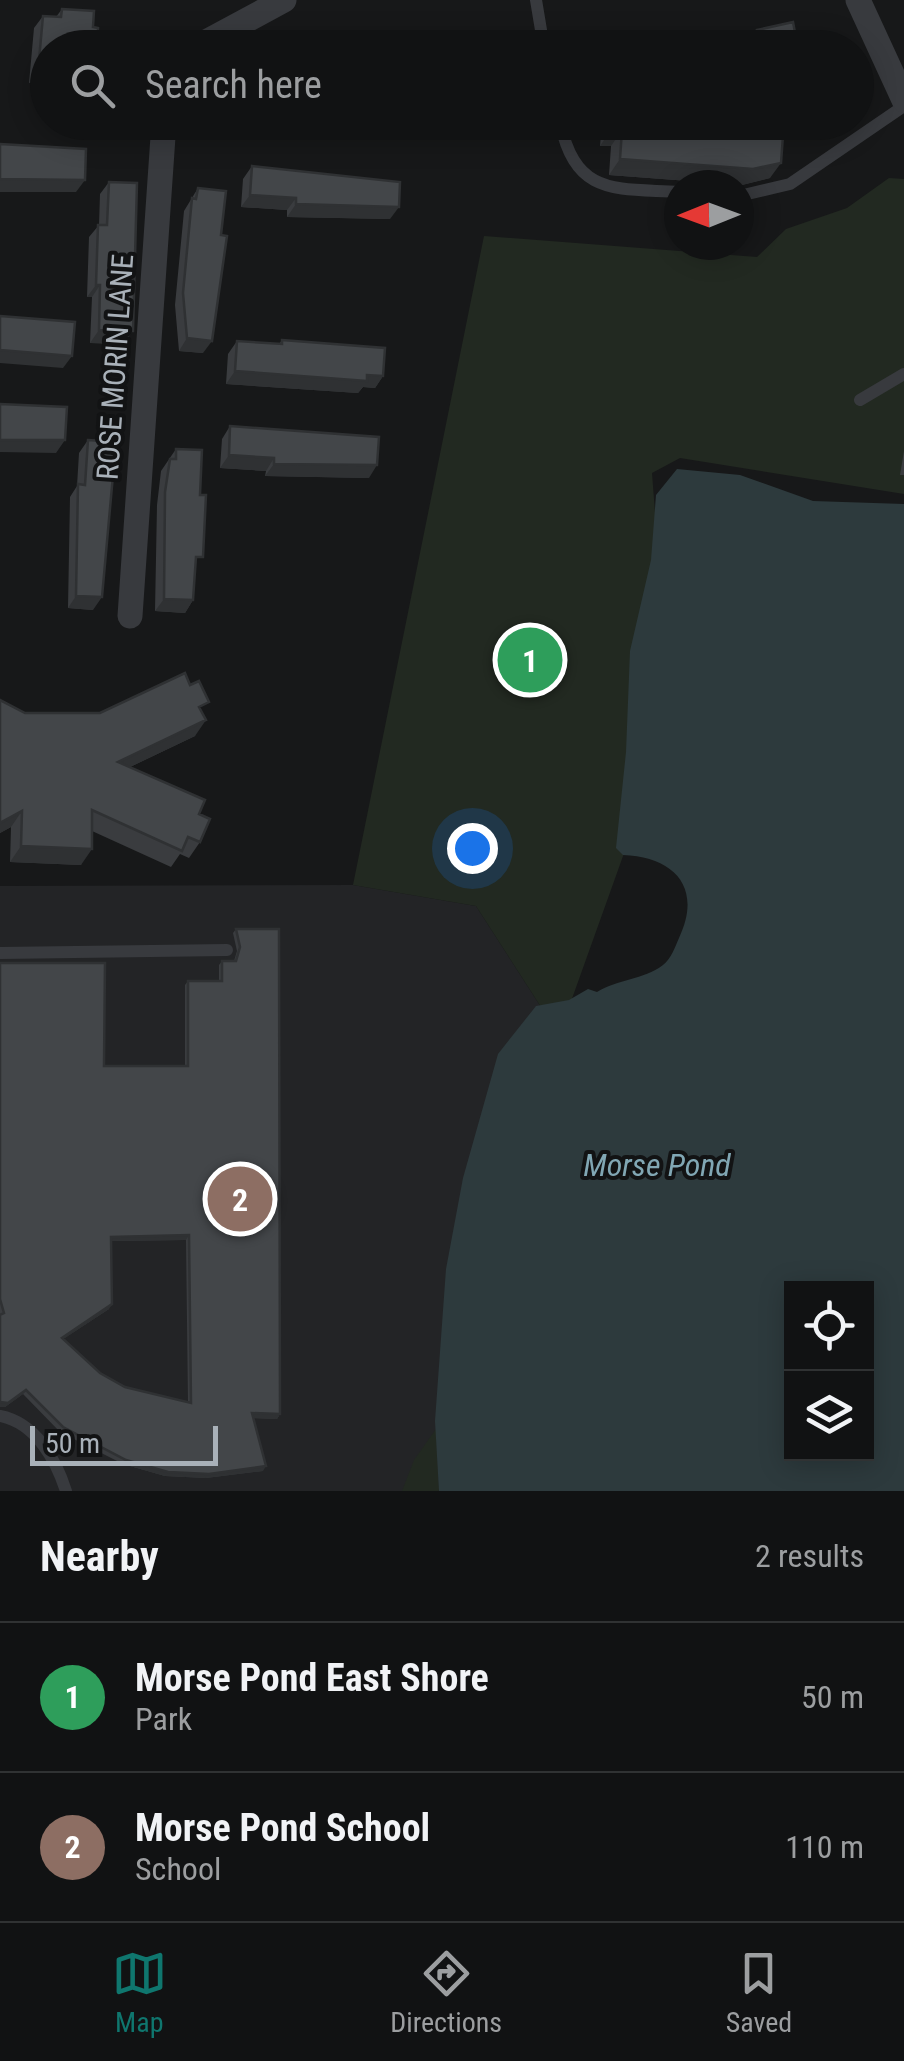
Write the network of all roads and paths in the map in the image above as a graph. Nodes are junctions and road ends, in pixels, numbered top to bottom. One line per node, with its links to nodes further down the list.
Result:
1 (284, 0): 4 (street)
2 (536, 0): 5 (lane)
3 (858, 0): 6 (street)
4 (228, 30)
5 (541, 30)
6 (872, 30)
7 (874, 33): 8 (street)
8 (902, 92): 9 (lane)
9 (874, 115)
10 (162, 140): 17 (street, ROSE MORIN LANE)
11 (564, 140): 13 (lane)
12 (844, 140): 14 (lane)
13 (664, 191)
14 (754, 192)
15 (904, 374): 16 (lane)
16 (860, 400)
17 (130, 616)
18 (227, 950): 19 (lane)
19 (0, 953)
20 (0, 1416): 21 (lane)
21 (66, 1491)

